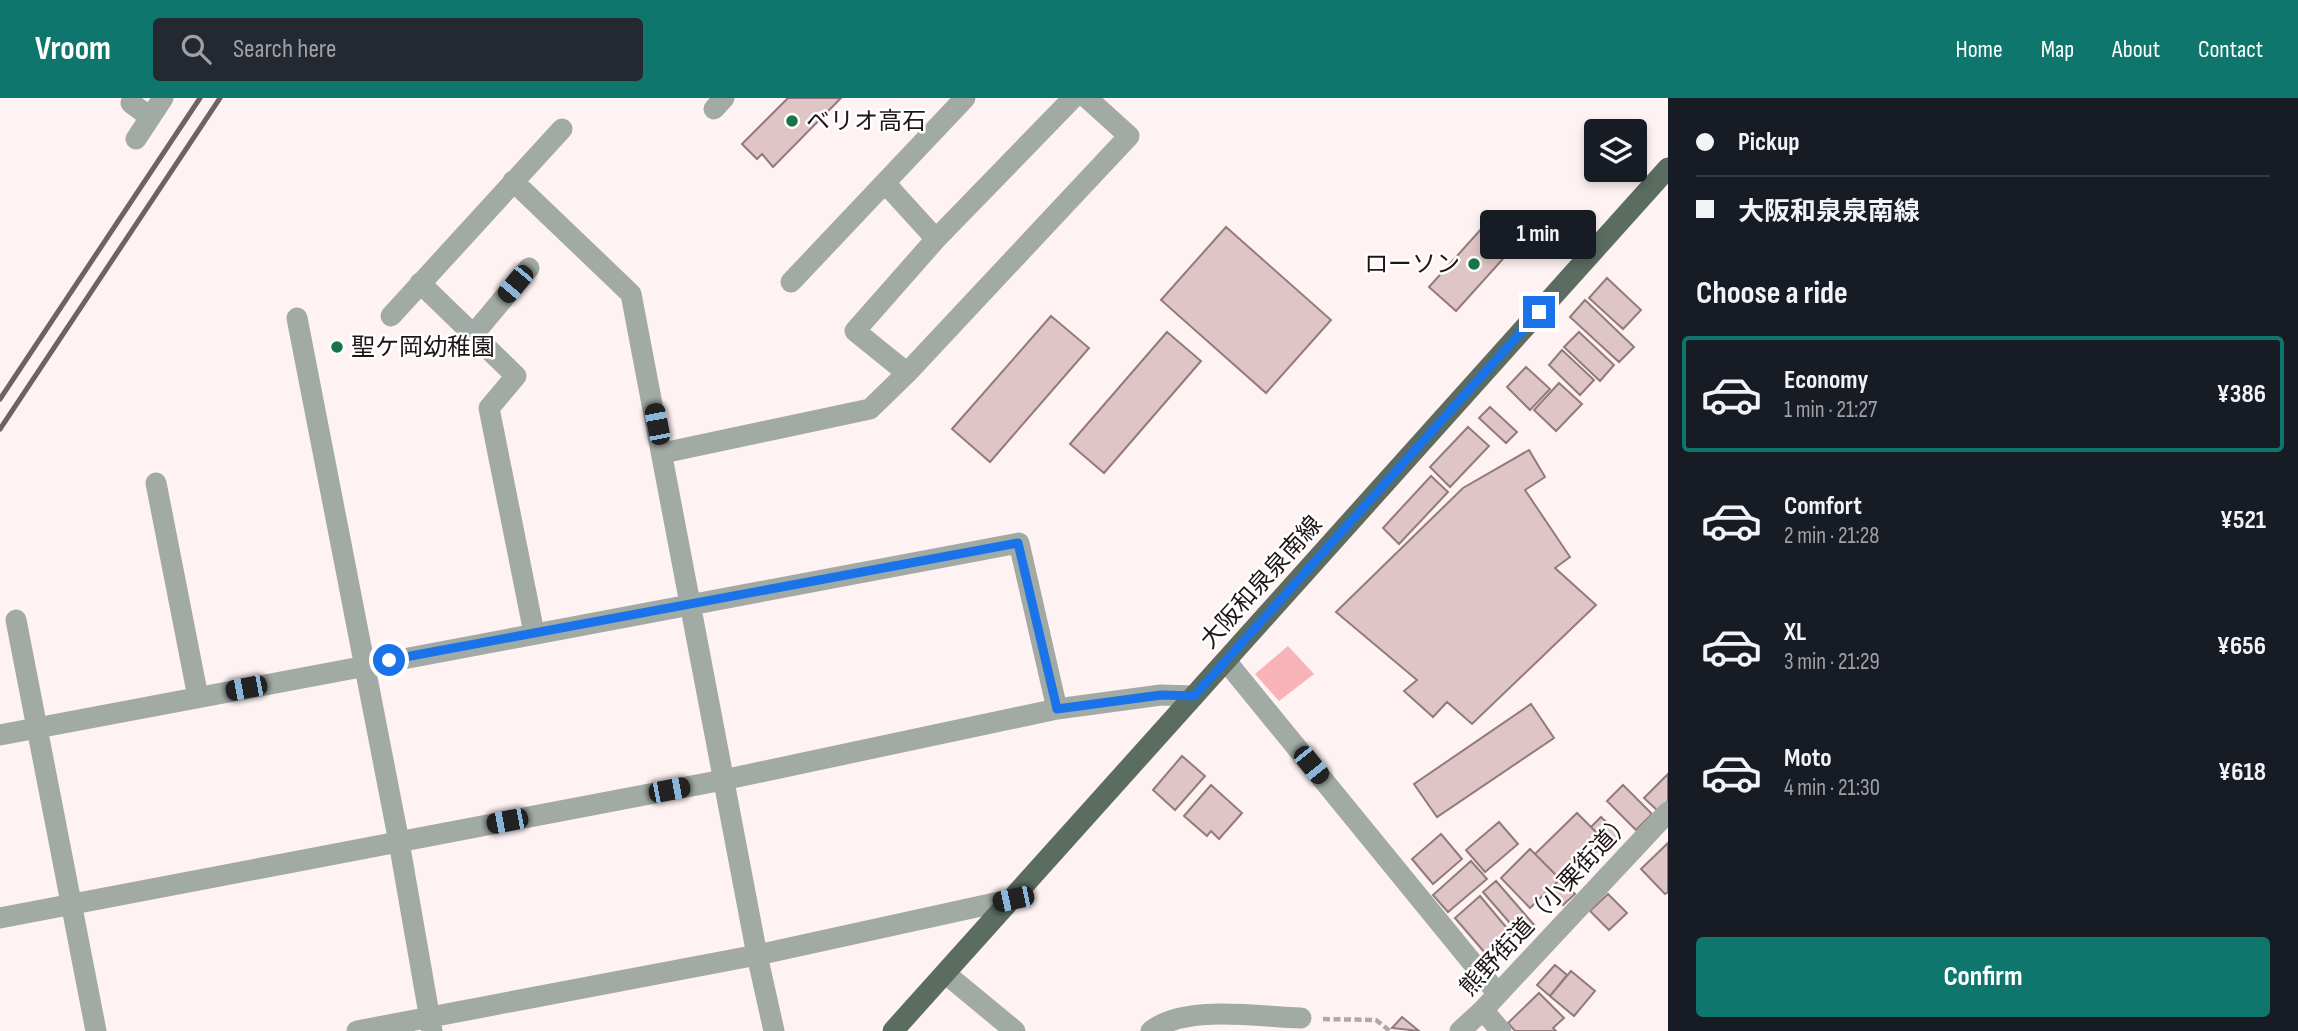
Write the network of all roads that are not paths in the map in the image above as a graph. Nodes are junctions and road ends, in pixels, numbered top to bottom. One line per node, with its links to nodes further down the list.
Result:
1 (163, 98): 6 (street)
2 (965, 98): 11 (street)
3 (1073, 98): 12 (street)
4 (1087, 98): 19 (street)
5 (131, 103): 6 (street)
6 (150, 117): 8 (street)
7 (562, 129): 10 (street)
8 (136, 139)
9 (1668, 168): 25 (main road, 大阪和泉泉南線)
10 (513, 181): 15 (street); 20 (street)
11 (885, 183): 12 (street); 14 (street)
12 (936, 239): 19 (street)
13 (529, 268): 18 (street)
14 (791, 282)
15 (420, 284): 16 (street); 18 (street)
16 (391, 316)
17 (297, 318): 26 (street)
18 (473, 335): 24 (street)
19 (907, 373): 20 (street)
20 (663, 453): 22 (street)
21 (156, 483): 28 (street)
22 (689, 604): 24 (street); 29 (street); 32 (street)
23 (16, 620): 30 (street)
24 (534, 633): 26 (street)
25 (1226, 661): 27 (main road, 大阪和泉泉南線); 40 (street)
26 (365, 665): 28 (street); 34 (street)
27 (1194, 696): 29 (street); 35 (main road, 大阪和泉泉南線)
28 (198, 697): 30 (street)
29 (1057, 709): 32 (street)
30 (37, 728): 31 (street); 36 (street)
31 (0, 735)
32 (723, 780): 34 (street); 38 (street)
33 (1668, 812): 40 (street, 熊野街道（小栗街道）)
34 (399, 842): 36 (street); 43 (street)
35 (1013, 899): 38 (street); 39 (main road, 大阪和泉泉南線)
36 (71, 905): 37 (street); 44 (street)
37 (0, 918)
38 (757, 955): 43 (street); 46 (street)
39 (946, 974): 47 (main road, 大阪和泉泉南線); 48 (street)
40 (1498, 994): 41 (street, 熊野街道（小栗街道）)
41 (1483, 1010): 50 (street, 熊野街道（小栗街道）); 51 (street)
42 (1301, 1018): 49 (street)
43 (430, 1024): 45 (street)
44 (96, 1031)
45 (357, 1031)
46 (774, 1031)
47 (893, 1031)
48 (1015, 1031)
49 (1152, 1031)
50 (1460, 1031)
51 (1501, 1031)

